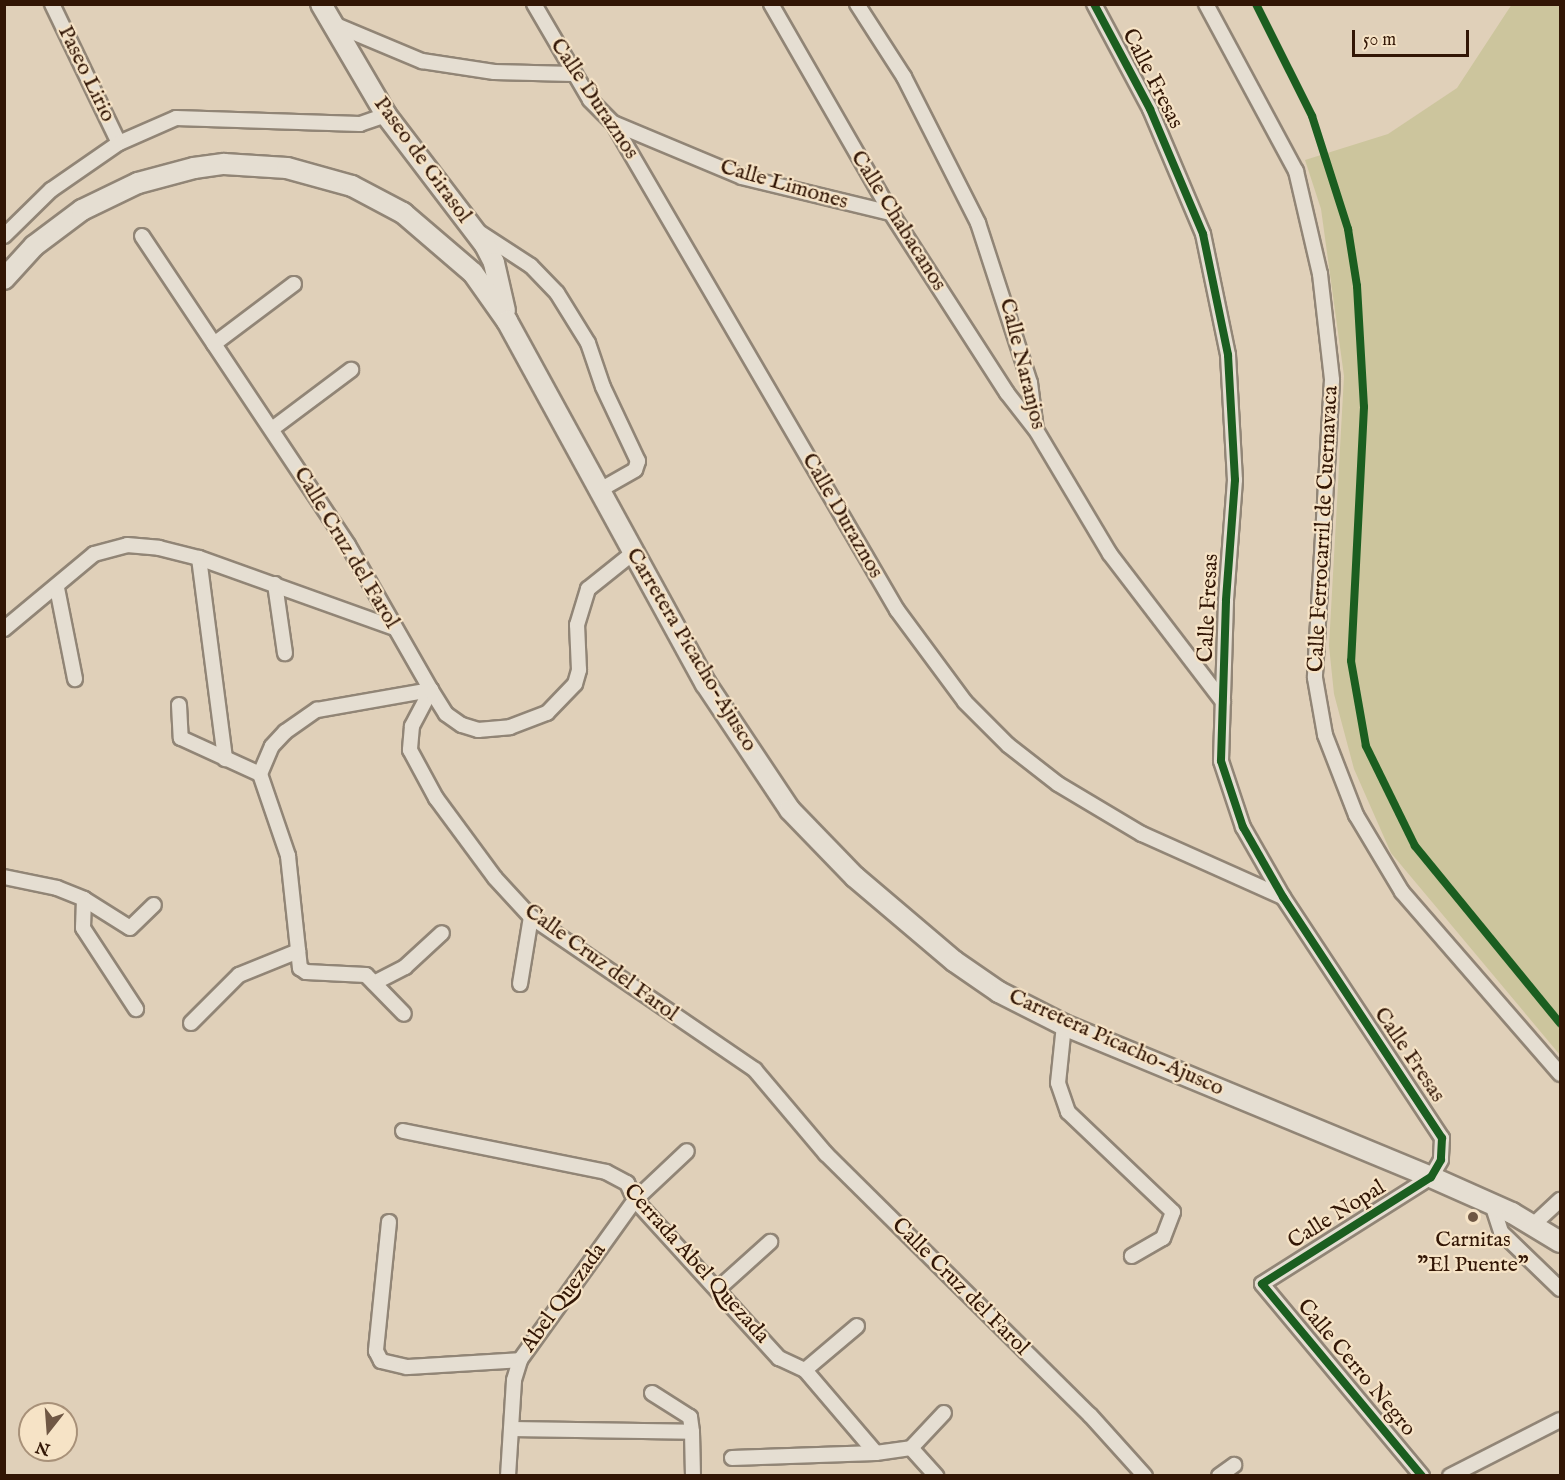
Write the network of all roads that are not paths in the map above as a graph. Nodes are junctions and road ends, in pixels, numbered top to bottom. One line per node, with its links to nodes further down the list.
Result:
1 (52, 4): 12 (street, Paseo Lirio)
2 (321, 4): 8 (main road, Paseo de Girasol)
3 (534, 4): 9 (street, Calle Duraznos)
4 (771, 4): 13 (street, Calle Chabacanos)
5 (858, 4): 23 (street, Calle Naranjos)
6 (1094, 4): 34 (street, Calle Fresas)
7 (1206, 4): 51 (street, Calle Ferrocarril de Cuernavaca)
8 (331, 23): 9 (street); 10 (main road, Paseo de Girasol)
9 (573, 74): 11 (street, Calle Duraznos)
10 (386, 115): 12 (street); 14 (main road, Paseo de Girasol)
11 (613, 123): 13 (street, Calle Limones); 39 (street, Calle Duraznos)
12 (119, 143): 15 (street)
13 (891, 213): 23 (street, Calle Chabacanos)
14 (472, 227): 19 (main road, Paseo de Girasol); 24 (street)
15 (4, 236)
16 (142, 236): 20 (street, Calle Cruz del Farol)
17 (4, 279): 19 (main road, Carretera Picacho-Ajusco)
18 (294, 284): 20 (street)
19 (507, 321): 24 (main road, Carretera Picacho-Ajusco)
20 (214, 344): 22 (street, Calle Cruz del Farol)
21 (351, 370): 22 (street)
22 (272, 429): 29 (street, Calle Cruz del Farol)
23 (1036, 430): 34 (street, Calle Naranjos)
24 (598, 491): 25 (main road, Carretera Picacho-Ajusco)
25 (633, 553): 33 (street); 50 (main road, Carretera Picacho-Ajusco)
26 (199, 558): 27 (street); 28 (street); 36 (street)
27 (275, 584): 29 (street); 31 (street)
28 (57, 588): 30 (street); 32 (street)
29 (395, 628): 33 (street, Calle Cruz del Farol)
30 (4, 629)
31 (285, 653)
32 (75, 679)
33 (431, 690): 37 (street); 42 (street, Calle Cruz del Farol)
34 (1223, 702): 39 (street, Calle Fresas)
35 (179, 705): 36 (street)
36 (225, 759): 37 (street)
37 (260, 774): 44 (street)
38 (4, 877): 40 (street)
39 (1283, 897): 54 (street, Calle Fresas)
40 (84, 899): 41 (street); 47 (street)
41 (154, 904)
42 (531, 917): 46 (street); 81 (street, Calle Cruz del Farol)
43 (442, 933): 45 (street)
44 (298, 951): 45 (street); 49 (street)
45 (374, 983): 48 (street)
46 (520, 984)
47 (136, 1009)
48 (404, 1014)
49 (191, 1023)
50 (1064, 1025): 54 (main road, Carretera Picacho-Ajusco); 62 (street)
51 (1560, 1074)
52 (403, 1131): 55 (street, Cerrada Abel Quezada)
53 (687, 1151): 55 (street, Abel Quezada)
54 (1431, 1176): 57 (main road, Carretera Picacho-Ajusco); 63 (street, Calle Nopal)
55 (635, 1200): 64 (street, Cerrada Abel Quezada); 67 (street, Abel Quezada)
56 (1560, 1200): 59 (street)
57 (1492, 1204): 59 (main road, Carretera Picacho-Ajusco); 65 (street)
58 (389, 1222): 67 (street)
59 (1533, 1225): 61 (main road, Carretera Picacho-Ajusco)
60 (770, 1242): 64 (street)
61 (1560, 1242)
62 (1132, 1256)
63 (1262, 1284): 83 (street, Calle Cerro Negro)
64 (719, 1288): 68 (street, Cerrada Abel Quezada)
65 (1560, 1289)
66 (857, 1326): 68 (street)
67 (519, 1360): 72 (street, Abel Quezada)
68 (805, 1370): 75 (street, Cerrada Abel Quezada)
69 (652, 1393): 73 (street)
70 (944, 1413): 74 (street)
71 (1560, 1420): 84 (street)
72 (511, 1429): 73 (street); 78 (street, Abel Quezada)
73 (692, 1432): 79 (street)
74 (911, 1448): 75 (street); 80 (street)
75 (876, 1454): 76 (street)
76 (732, 1458)
77 (1234, 1465): 82 (street)
78 (508, 1476)
79 (693, 1476)
80 (936, 1476)
81 (1145, 1476)
82 (1219, 1476)
83 (1422, 1476)
84 (1450, 1476)

